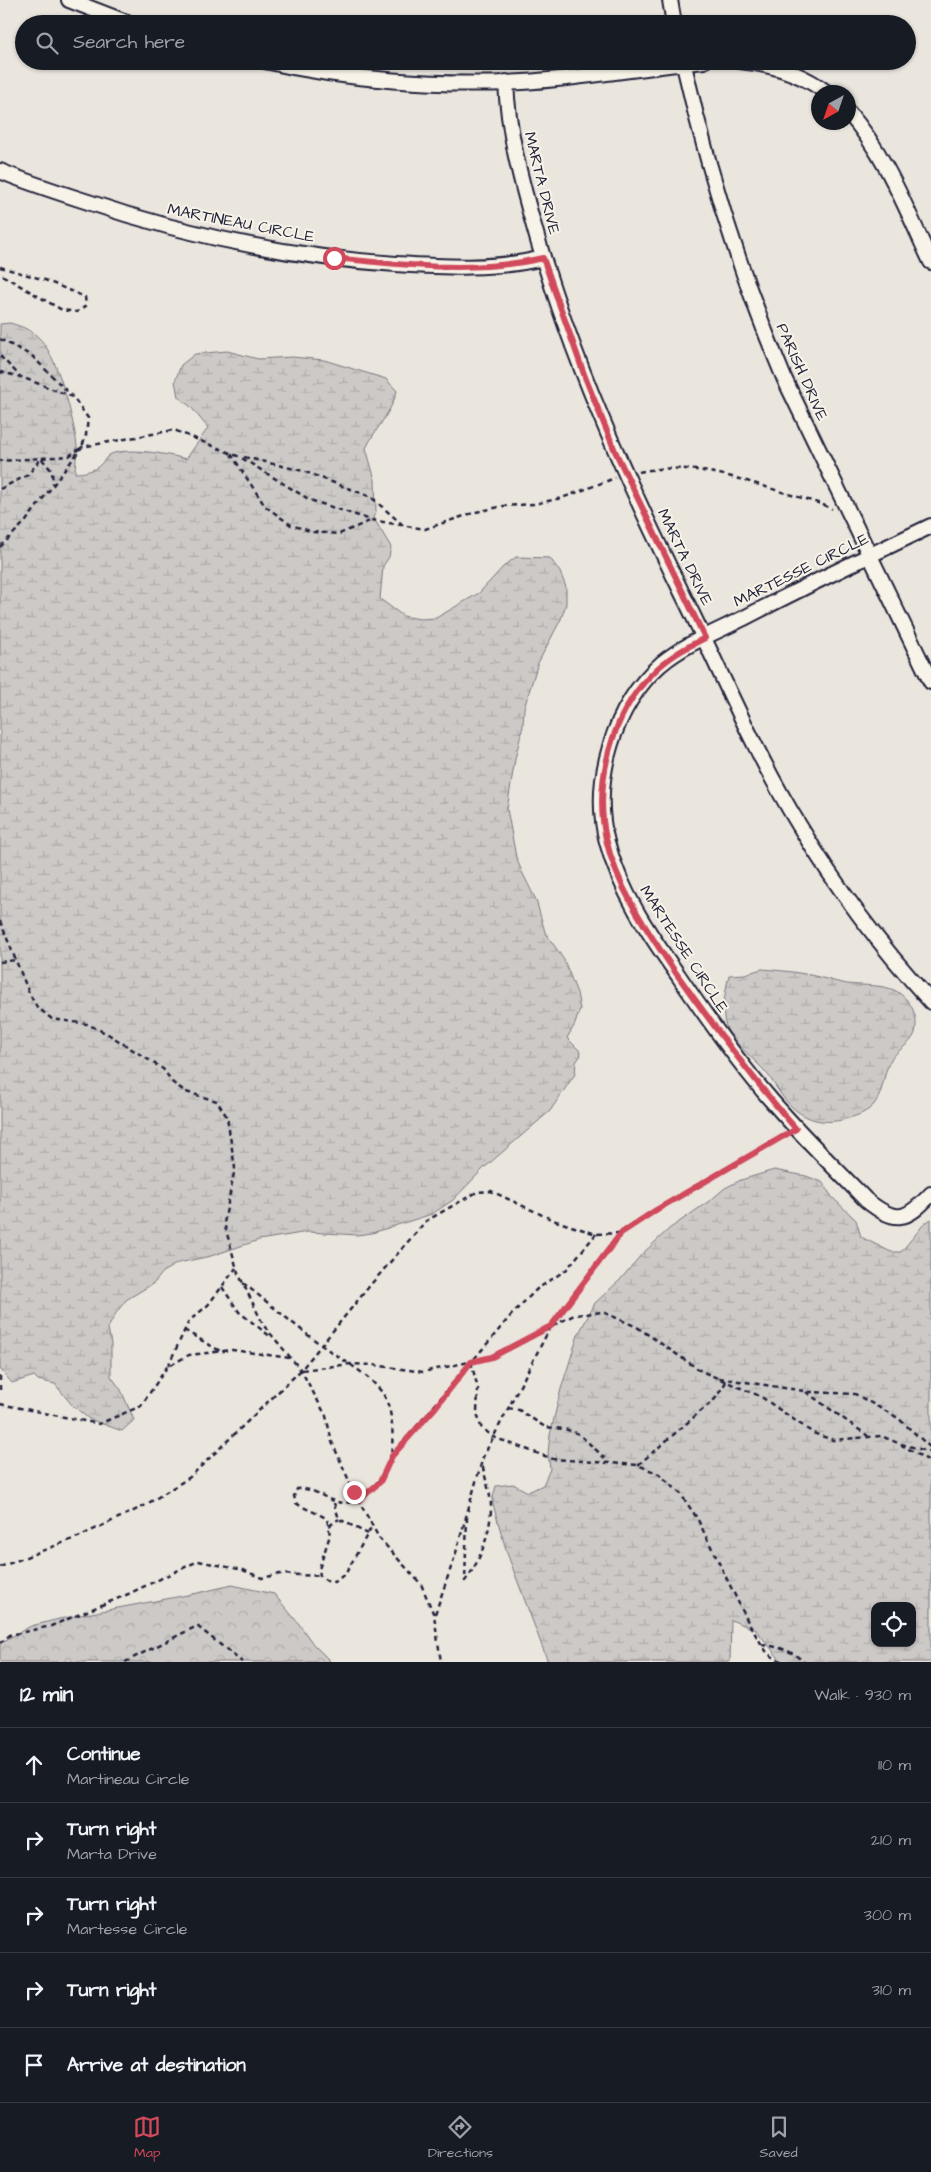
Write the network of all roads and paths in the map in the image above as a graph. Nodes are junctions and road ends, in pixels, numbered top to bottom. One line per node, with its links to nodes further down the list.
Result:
1 (70, 0): 3 (street)
2 (670, 0): 4 (street)
3 (108, 15)
4 (672, 15)
5 (322, 70): 9 (street)
6 (627, 70): 9 (street)
7 (686, 70): 30 (street, PARISH DRIVE)
8 (785, 70): 10 (street)
9 (506, 82): 13 (street, MARTA DRIVE)
10 (813, 85)
11 (856, 121): 14 (street)
12 (0, 170): 13 (street, MARTINEAU CIRCLE)
13 (543, 258): 27 (street, MARTA DRIVE)
14 (931, 262)
15 (0, 267): 16 (path)
16 (0, 274)
17 (0, 339): 21 (path)
18 (0, 356): 20 (path)
19 (0, 372): 20 (path)
20 (21, 376): 21 (path)
21 (73, 397): 22 (path)
22 (82, 447): 23 (path); 25 (path); 28 (path)
23 (230, 452): 24 (path); 31 (path)
24 (240, 456): 31 (path); 32 (path)
25 (41, 458): 26 (path); 28 (path); 29 (path)
26 (0, 461)
27 (626, 474): 30 (path); 32 (path); 36 (street, MARTA DRIVE)
28 (53, 485): 34 (path)
29 (0, 489)
30 (851, 519): 35 (street, PARISH DRIVE)
31 (371, 520): 32 (path)
32 (404, 526)
33 (931, 526): 35 (street, MARTESSE CIRCLE)
34 (0, 548)
35 (869, 555): 36 (street, MARTESSE CIRCLE); 37 (street, PARISH DRIVE)
36 (705, 638): 41 (street, MARTA DRIVE); 42 (street, MARTESSE CIRCLE)
37 (931, 682)
38 (0, 921): 39 (path)
39 (16, 960): 40 (path); 46 (path)
40 (0, 962)
41 (931, 1002)
42 (796, 1129): 43 (street, MARTESSE CIRCLE); 44 (path)
43 (931, 1194)
44 (621, 1233): 45 (path); 49 (path)
45 (596, 1234): 52 (path); 55 (path)
46 (236, 1268): 47 (path); 48 (path)
47 (242, 1282): 51 (path); 52 (path)
48 (222, 1288): 50 (path); 51 (path)
49 (551, 1326): 55 (path); 60 (path); 65 (path)
50 (184, 1330): 53 (path); 57 (path)
51 (277, 1341): 54 (path)
52 (321, 1345): 56 (path); 58 (path)
53 (221, 1351): 54 (path); 57 (path)
54 (291, 1358): 58 (path)
55 (471, 1362): 56 (path); 66 (path); 71 (path)
56 (350, 1364): 58 (path); 71 (path)
57 (167, 1367): 64 (path)
58 (301, 1370): 76 (path); 83 (path)
59 (0, 1376): 63 (path)
60 (716, 1377): 61 (path); 62 (path)
61 (726, 1382): 67 (path); 75 (path)
62 (804, 1390): 67 (path); 69 (path)
63 (0, 1392)
64 (0, 1404)
65 (508, 1408): 66 (path); 74 (path)
66 (493, 1437): 73 (path); 74 (path)
67 (870, 1437): 68 (path)
68 (898, 1443): 70 (path); 72 (path)
69 (931, 1448)
70 (931, 1452)
71 (392, 1456): 76 (path)
72 (931, 1462)
73 (482, 1463): 78 (path); 78 (path)
74 (609, 1463): 75 (path)
75 (638, 1464): 87 (path)
76 (359, 1500): 77 (path); 81 (path)
77 (334, 1502): 79 (path); 80 (path)
78 (468, 1511): 85 (path)
79 (339, 1519): 80 (path); 82 (path)
80 (329, 1526): 84 (path)
81 (372, 1526): 82 (path); 85 (path)
82 (368, 1534): 84 (path)
83 (0, 1567)
84 (320, 1576): 86 (path)
85 (434, 1615): 90 (path)
86 (0, 1644)
87 (762, 1645): 91 (path); 92 (path)
88 (125, 1662): 89 (path)
89 (242, 1662)
90 (441, 1662)
91 (782, 1662)
92 (804, 1662)

